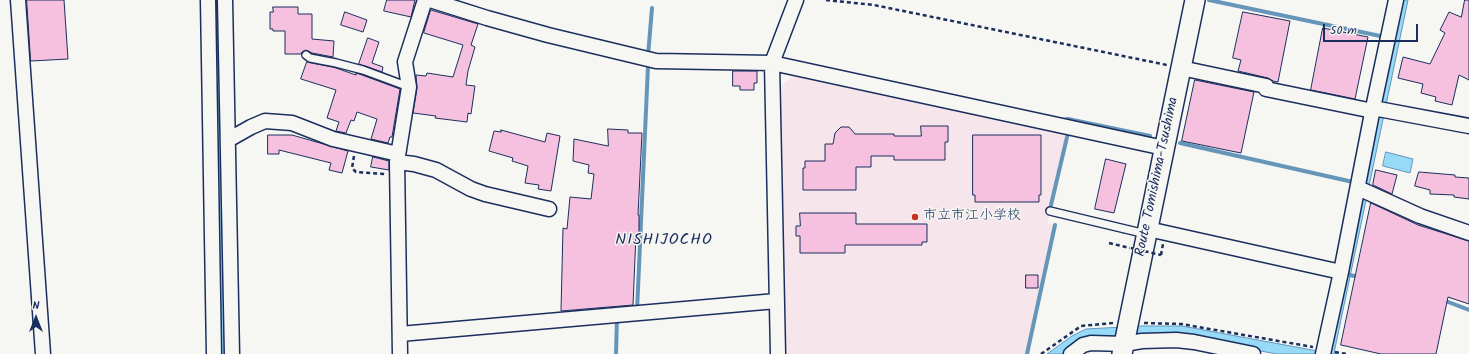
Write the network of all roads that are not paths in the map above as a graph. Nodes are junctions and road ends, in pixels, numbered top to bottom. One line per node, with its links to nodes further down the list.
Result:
1 (18, 0): 28 (street)
2 (208, 0): 29 (street)
3 (226, 0): 15 (street)
4 (425, 0): 12 (street)
5 (430, 0): 10 (street)
6 (796, 0): 10 (street)
7 (1194, 0): 11 (main road, Route Tomishima-Tsushima)
8 (1396, 0): 13 (street)
9 (306, 55): 12 (lane)
10 (772, 63): 16 (street); 24 (street)
11 (1181, 68): 13 (street); 16 (main road, Route Tomishima-Tsushima)
12 (408, 87): 17 (street)
13 (1377, 110): 14 (street); 18 (street)
14 (1469, 126)
15 (228, 140): 17 (street); 30 (street)
16 (1164, 148): 21 (main road, Route Tomishima-Tsushima)
17 (397, 164): 19 (street); 25 (street)
18 (1362, 190): 22 (street); 23 (street)
19 (549, 209)
20 (1050, 211): 21 (lane)
21 (1147, 231): 23 (street); 26 (main road, Route Tomishima-Tsushima)
22 (1469, 233)
23 (1341, 272): 27 (street)
24 (776, 301): 25 (street); 32 (street)
25 (400, 334): 31 (street)
26 (1124, 341): 33 (street); 34 (street)
27 (1328, 352)
28 (43, 354)
29 (214, 354)
30 (232, 354)
31 (400, 354)
32 (778, 354)
33 (1071, 354)
34 (1253, 354)

